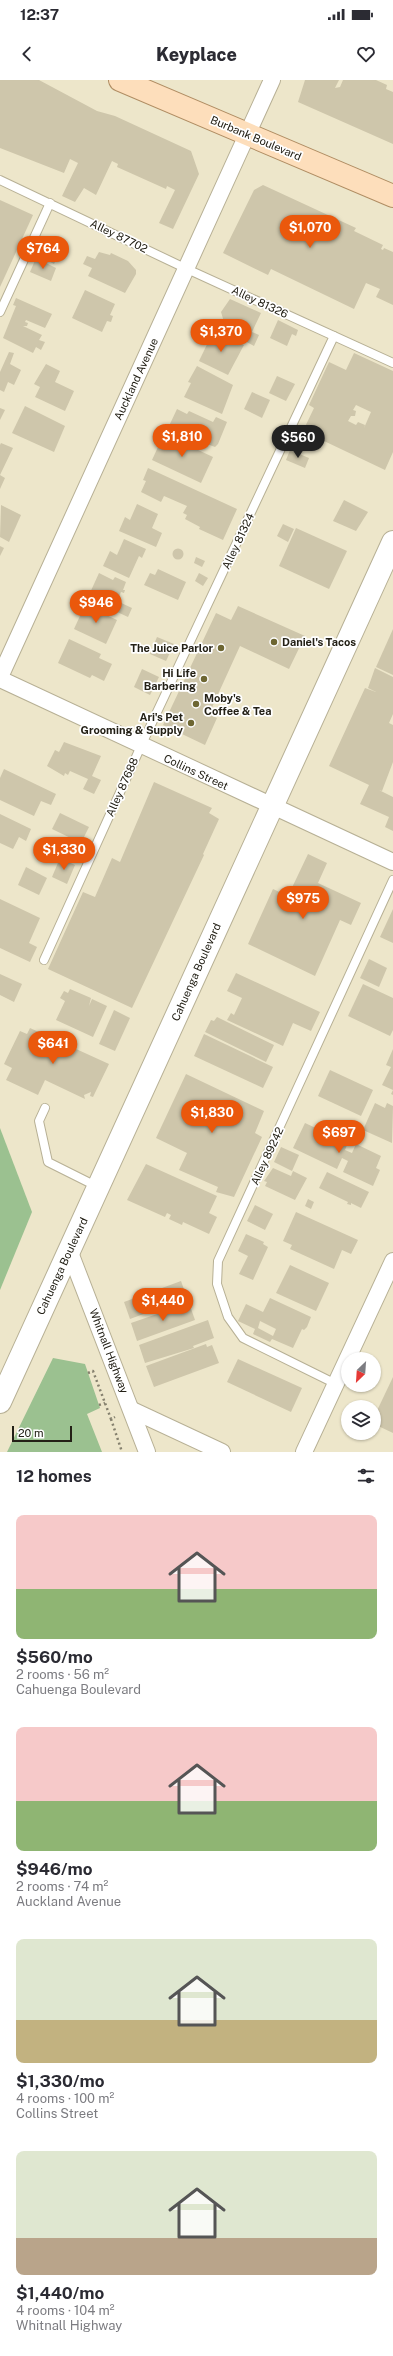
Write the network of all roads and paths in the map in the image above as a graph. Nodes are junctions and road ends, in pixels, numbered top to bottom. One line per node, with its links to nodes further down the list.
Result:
1 (120, 80): 3 (main road, Burbank Boulevard)
2 (272, 80): 3 (street, Auckland Avenue)
3 (247, 134): 5 (main road, Burbank Boulevard); 7 (street, Auckland Avenue)
4 (0, 180): 6 (lane, Alley 87702)
5 (393, 196)
6 (50, 203): 7 (lane, Alley 87702); 8 (lane)
7 (187, 268): 9 (lane, Alley 81326); 12 (street, Auckland Avenue)
8 (0, 312)
9 (334, 336): 10 (lane, Alley 81326); 13 (lane, Alley 81324)
10 (393, 363)
11 (393, 542): 14 (main road, Cahuenga Boulevard)
12 (0, 678): 13 (street, Collins Street)
13 (141, 746): 14 (street, Collins Street); 17 (lane, Alley 87688)
14 (271, 806): 15 (street, Collins Street); 19 (main road, Cahuenga Boulevard)
15 (393, 862)
16 (393, 880): 22 (lane, Alley 89242)
17 (44, 960)
18 (44, 1108): 19 (lane)
19 (98, 1187): 20 (main road, Cahuenga Boulevard)
20 (69, 1250): 23 (main road, Cahuenga Boulevard); 26 (street, Whitnall Highway)
21 (393, 1260): 22 (street)
22 (336, 1384): 31 (street)
23 (0, 1402)
24 (105, 1403): 25 (path)
25 (99, 1405)
26 (132, 1410): 29 (street, Whitnall Highway); 30 (street)
27 (111, 1419): 28 (path)
28 (122, 1452)
29 (147, 1452)
30 (222, 1452)
31 (304, 1452)

